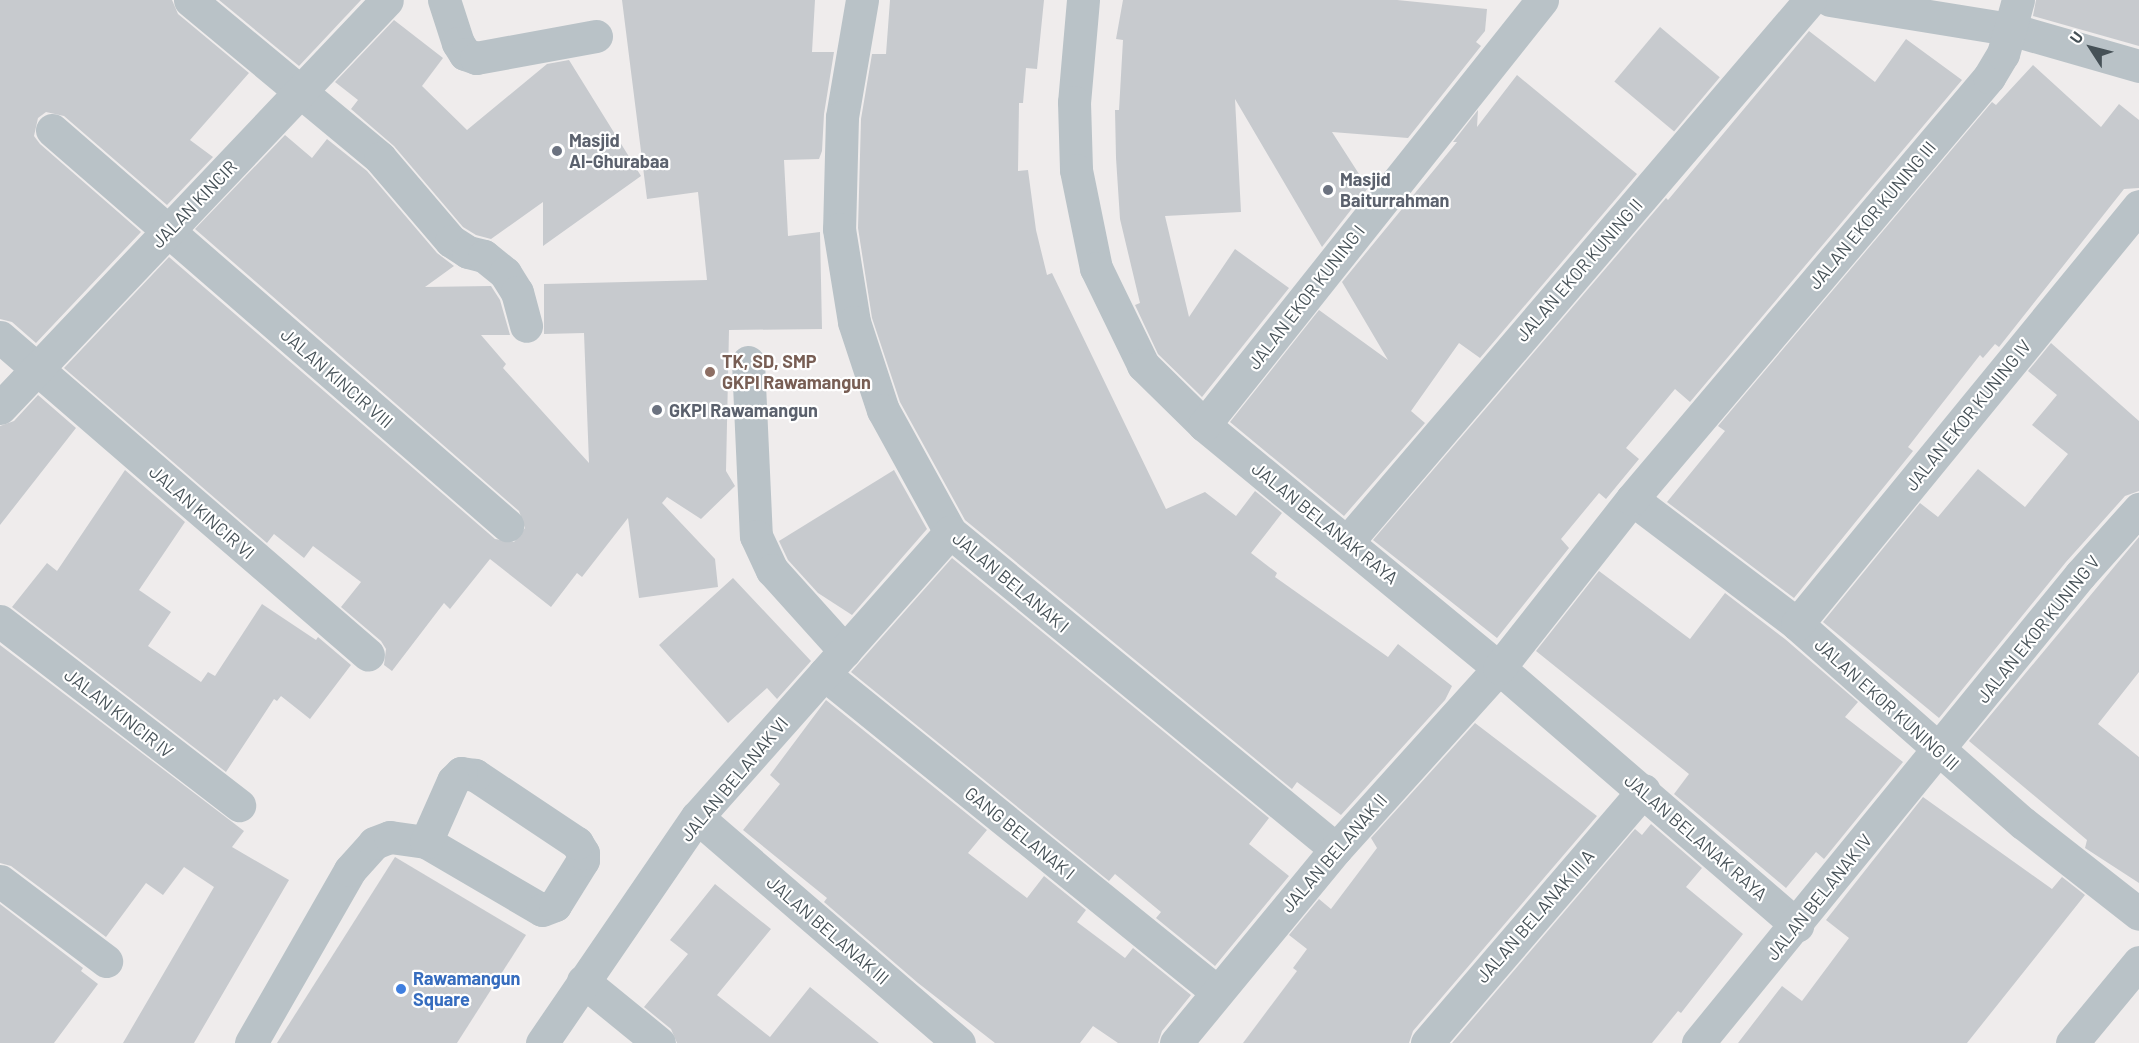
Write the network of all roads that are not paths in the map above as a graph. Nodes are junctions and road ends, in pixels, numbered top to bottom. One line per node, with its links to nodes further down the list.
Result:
1 (190, 0): 12 (street)
2 (387, 0): 12 (street, JALAN KINCIR)
3 (444, 0): 10 (street)
4 (862, 0): 25 (street, JALAN BELANAK I)
5 (1083, 0): 21 (street, JALAN BELANAK RAYA)
6 (1542, 0): 21 (street, JALAN EKOR KUNING I)
7 (1810, 0): 26 (street, JALAN EKOR KUNING II)
8 (1830, 0): 9 (street)
9 (2014, 15): 11 (street); 22 (street, JALAN EKOR KUNING III)
10 (596, 36)
11 (2139, 66)
12 (300, 94): 15 (street, JALAN KINCIR); 16 (street)
13 (52, 130): 15 (street, JALAN KINCIR VIII)
14 (2139, 206): 28 (street, JALAN EKOR KUNING IV)
15 (168, 232): 19 (street, JALAN KINCIR); 24 (street, JALAN KINCIR VIII)
16 (526, 326)
17 (0, 337): 19 (street, JALAN KINCIR VI)
18 (748, 362): 30 (street, GANG BELANAK I)
19 (36, 370): 20 (street, JALAN KINCIR); 29 (street, JALAN KINCIR VI)
20 (0, 408)
21 (1204, 425): 26 (street, JALAN BELANAK RAYA)
22 (1632, 499): 28 (street, JALAN EKOR KUNING III); 31 (street, JALAN EKOR KUNING III)
23 (2139, 509): 32 (street, JALAN EKOR KUNING V)
24 (507, 525)
25 (950, 532): 30 (street, JALAN BELANAK VI); 37 (street, JALAN BELANAK I)
26 (1348, 541): 31 (street, JALAN BELANAK RAYA)
27 (0, 621): 34 (street, JALAN KINCIR IV)
28 (1797, 624): 32 (street, JALAN EKOR KUNING III)
29 (368, 655)
30 (835, 663): 35 (street, JALAN BELANAK VI); 44 (street, GANG BELANAK I)
31 (1499, 668): 33 (street, JALAN BELANAK RAYA); 37 (street, JALAN BELANAK II)
32 (1938, 751): 39 (street, JALAN EKOR KUNING III); 40 (street, JALAN BELANAK IV)
33 (1644, 790): 40 (street, JALAN BELANAK RAYA); 50 (street, JALAN BELANAK III A)
34 (239, 805)
35 (697, 817): 43 (street, JALAN BELANAK VI); 48 (street, JALAN BELANAK III)
36 (426, 842): 36 (street); 45 (street)
37 (1336, 849): 44 (street, JALAN BELANAK II)
38 (0, 881): 41 (street)
39 (2139, 914)
40 (1797, 925): 51 (street, JALAN BELANAK IV)
41 (106, 961)
42 (2139, 962): 52 (street)
43 (583, 981): 46 (street, JALAN BELANAK VI); 47 (street)
44 (1216, 991): 49 (street, JALAN BELANAK II)
45 (251, 1043)
46 (542, 1043)
47 (659, 1043)
48 (959, 1043)
49 (1176, 1043)
50 (1427, 1043)
51 (1698, 1043)
52 (2072, 1043)

